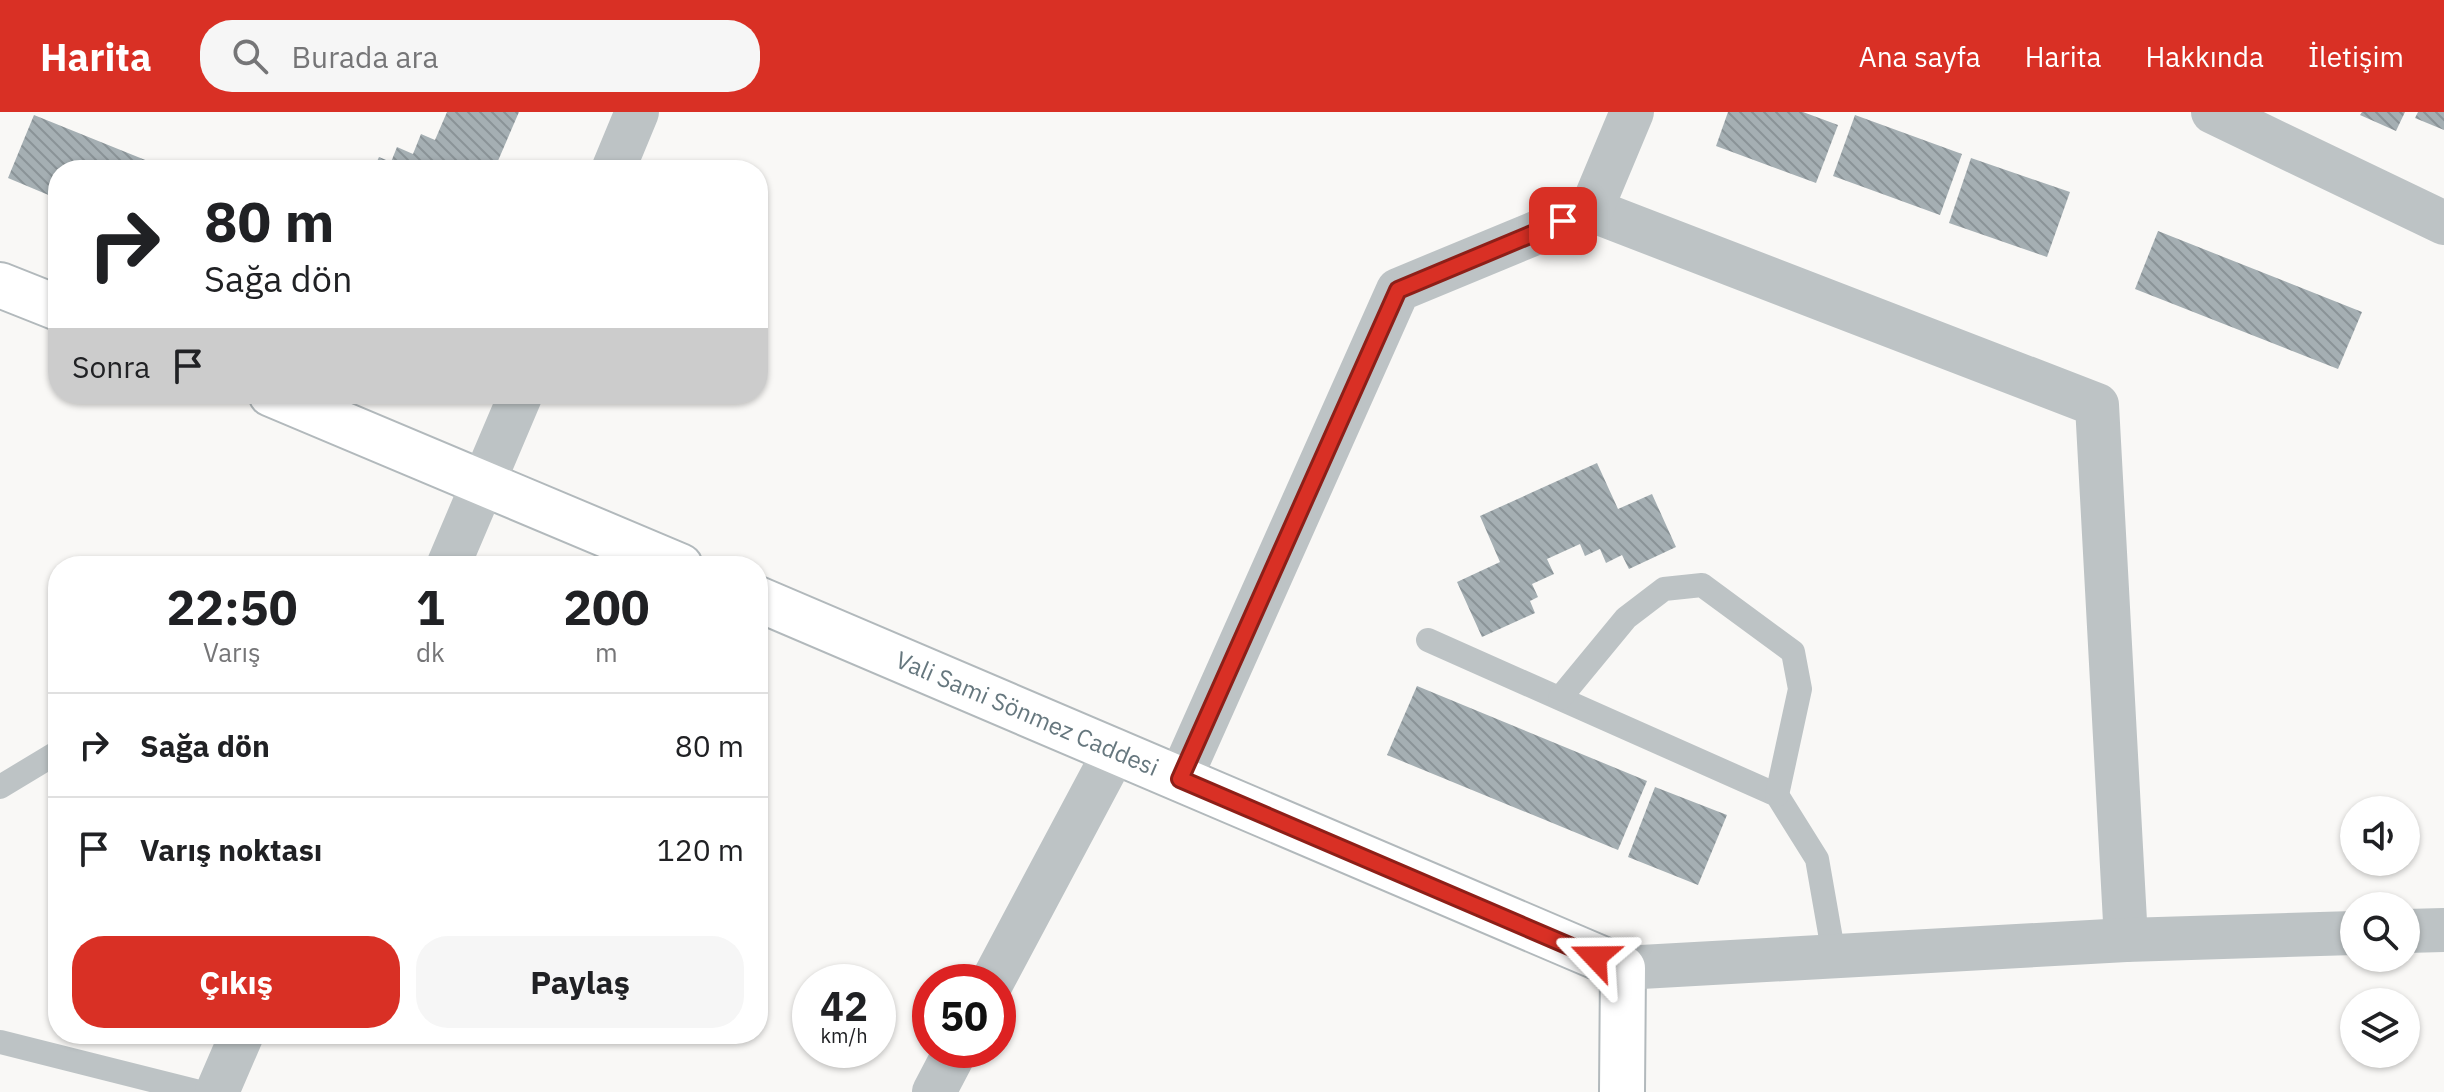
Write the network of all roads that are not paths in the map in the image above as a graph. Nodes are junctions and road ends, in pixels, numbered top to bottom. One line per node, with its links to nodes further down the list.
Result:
1 (637, 112): 4 (street)
2 (1632, 112): 5 (street)
3 (2213, 112): 6 (street)
4 (617, 160)
5 (1591, 210): 19 (street); 25 (street)
6 (2444, 223)
7 (0, 285): 8 (main road)
8 (48, 304)
9 (295, 404): 11 (main road)
10 (517, 404): 11 (street)
11 (484, 482): 12 (street); 13 (main road)
12 (452, 556)
13 (657, 556)
14 (768, 603): 17 (main road, Vali Sami Sönmez Caddesi)
15 (1428, 640): 16 (lane)
16 (1560, 698): 21 (lane); 21 (lane)
17 (1115, 751): 19 (main road, Vali Sami Sönmez Caddesi); 27 (street)
18 (48, 758): 20 (lane)
19 (1180, 779): 28 (main road, Vali Sami Sönmez Caddesi)
20 (0, 787)
21 (1777, 795): 26 (lane)
22 (2444, 930): 23 (street)
23 (2420, 931)
24 (2340, 933): 25 (street)
25 (2126, 940): 26 (street)
26 (1834, 956): 28 (street)
27 (1002, 964)
28 (1623, 968): 35 (main road)
29 (0, 1042): 32 (lane)
30 (238, 1044): 33 (street)
31 (947, 1068): 34 (street)
32 (199, 1092)
33 (217, 1092)
34 (934, 1092)
35 (1622, 1092)

